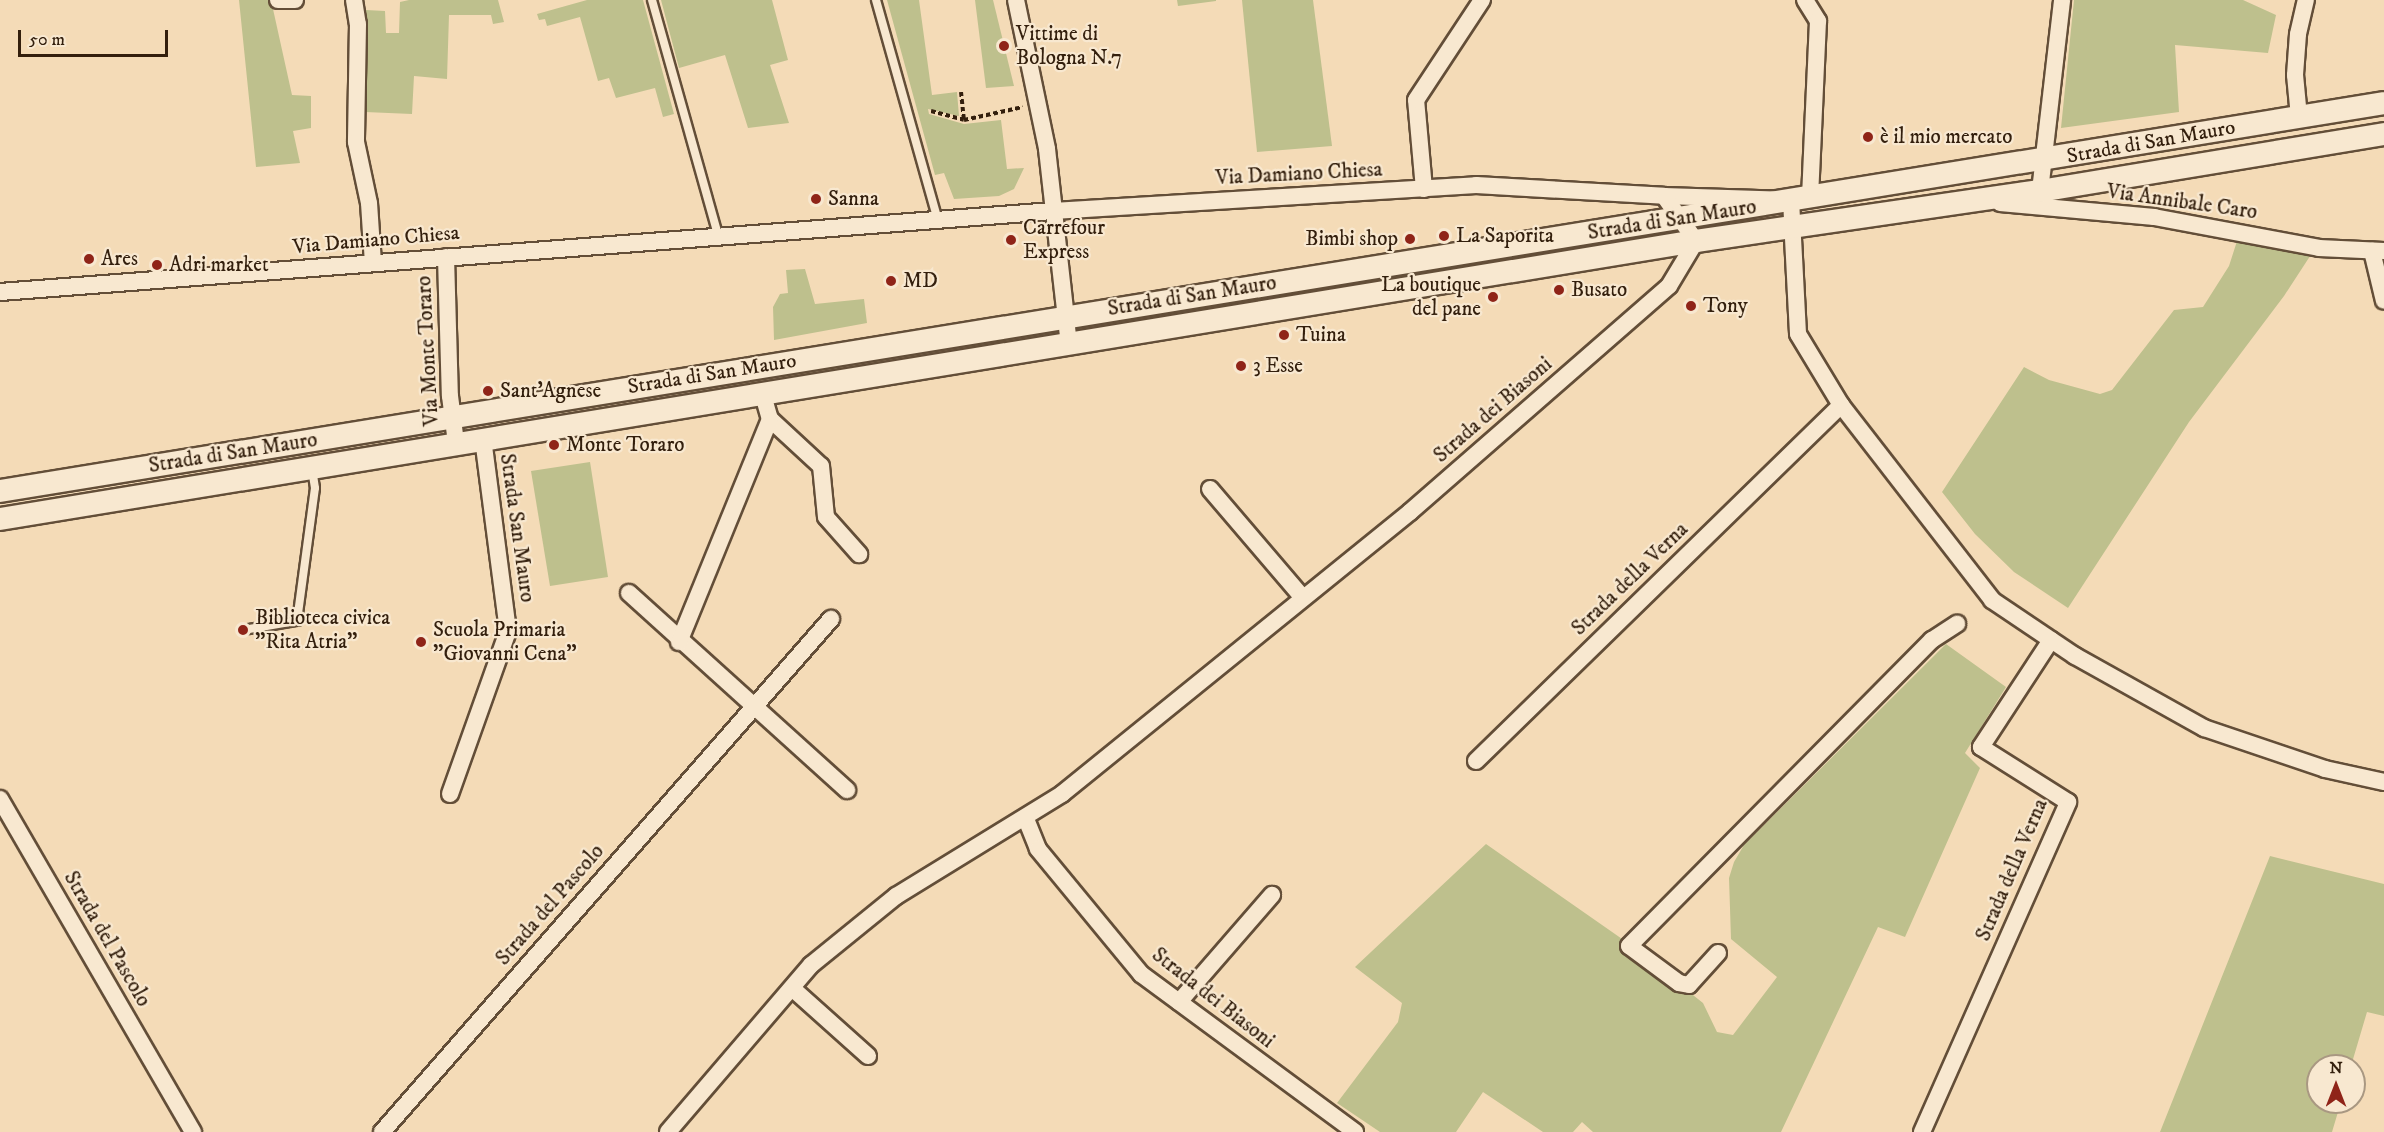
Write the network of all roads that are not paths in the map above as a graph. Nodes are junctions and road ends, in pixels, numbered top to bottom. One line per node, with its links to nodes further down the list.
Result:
1 (278, 0): 2 (street)
2 (296, 0)
3 (354, 0): 28 (street)
4 (652, 0): 24 (lane)
5 (876, 0): 22 (lane)
6 (1016, 0): 20 (street)
7 (1482, 0): 15 (street)
8 (1805, 0): 18 (street)
9 (2061, 0): 14 (street)
10 (2306, 0): 12 (street)
11 (2384, 103): 12 (main road, Strada di San Mauro)
12 (2299, 117): 14 (main road, Strada di San Mauro)
13 (2384, 134): 16 (main road, Strada di San Mauro)
14 (2044, 160): 16 (street); 18 (main road, Strada di San Mauro)
15 (1424, 189): 17 (street, Via Damiano Chiesa); 20 (street, Via Damiano Chiesa)
16 (2040, 191): 19 (main road, Strada di San Mauro)
17 (1664, 196): 18 (street, Via Damiano Chiesa); 21 (street)
18 (1801, 199): 21 (main road, Strada di San Mauro); 23 (street)
19 (1972, 201): 23 (main road, Strada di San Mauro); 26 (street, Via Annibale Caro)
20 (1053, 211): 22 (street, Via Damiano Chiesa); 31 (street)
21 (1679, 218): 25 (street); 31 (main road, Strada di San Mauro)
22 (938, 221): 24 (street, Via Damiano Chiesa)
23 (1793, 227): 25 (main road, Strada di San Mauro); 34 (street)
24 (719, 238): 27 (street, Via Damiano Chiesa)
25 (1696, 241): 32 (main road, Strada di San Mauro); 45 (street, Strada dei Biasoni)
26 (2378, 251): 30 (street)
27 (446, 256): 28 (street, Via Damiano Chiesa); 35 (street, Via Monte Toraro)
28 (373, 263): 29 (street, Via Damiano Chiesa)
29 (0, 292)
30 (2384, 301)
31 (1065, 316): 32 (street); 35 (main road, Strada di San Mauro)
32 (1069, 346): 33 (main road, Strada di San Mauro)
33 (763, 395): 36 (street); 37 (main road, Strada di San Mauro)
34 (1841, 405): 49 (street); 52 (street, Strada della Verna)
35 (451, 417): 38 (street, Via Monte Toraro); 41 (main road, Strada di San Mauro)
36 (770, 419): 43 (street); 50 (street)
37 (483, 439): 38 (main road, Strada di San Mauro); 55 (street, Strada San Mauro)
38 (456, 443): 39 (main road, Strada di San Mauro)
39 (312, 467): 42 (main road, Strada di San Mauro); 48 (lane)
40 (1210, 489): 45 (street)
41 (0, 491)
42 (0, 519)
43 (858, 554)
44 (629, 593): 50 (street)
45 (1303, 598): 57 (street, Strada dei Biasoni)
46 (831, 619): 51 (street, Strada del Pascolo)
47 (1958, 624): 59 (street)
48 (243, 630)
49 (2051, 640): 53 (street); 67 (street, Strada della Verna)
50 (679, 642): 51 (street)
51 (753, 708): 54 (street); 64 (street, Strada del Pascolo)
52 (1476, 761)
53 (2384, 782)
54 (846, 790)
55 (450, 794)
56 (0, 799): 63 (street, Strada del Pascolo)
57 (1026, 819): 60 (street, Strada dei Biasoni); 61 (street, Strada dei Biasoni)
58 (1272, 895): 61 (street)
59 (1719, 953)
60 (792, 988): 62 (street); 65 (street, Strada dei Biasoni)
61 (1179, 1002): 66 (street, Strada dei Biasoni)
62 (868, 1056)
63 (193, 1132)
64 (382, 1132)
65 (668, 1132)
66 (1354, 1132)
67 (1922, 1132)

